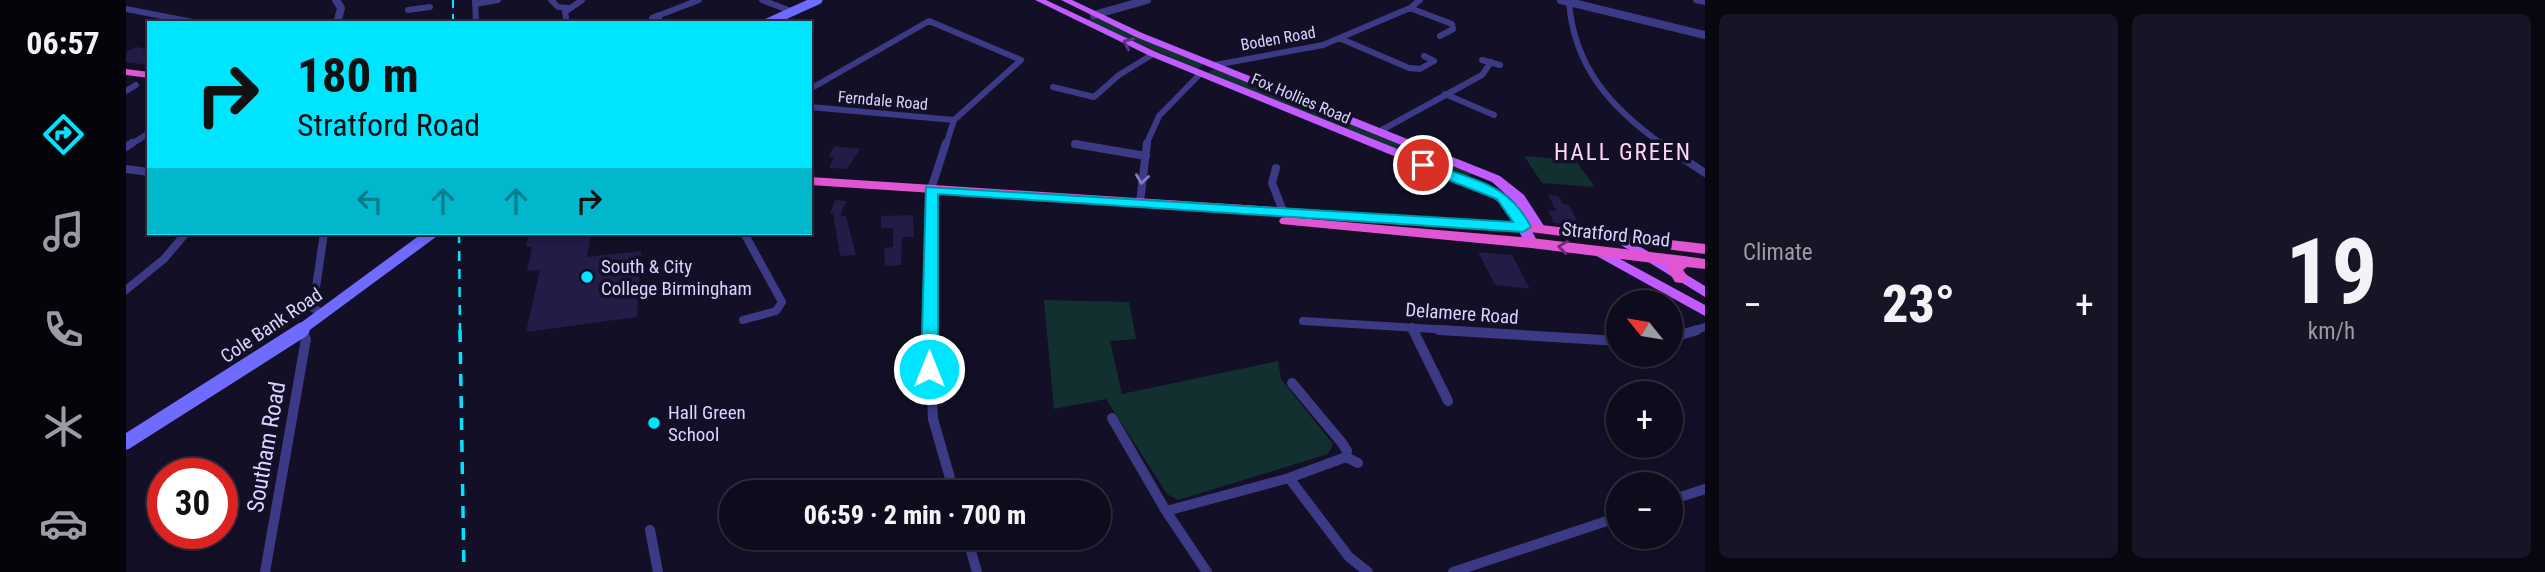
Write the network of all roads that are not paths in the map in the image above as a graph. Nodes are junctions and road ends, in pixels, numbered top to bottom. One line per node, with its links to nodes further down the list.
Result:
1 (335, 0): 20 (street)
2 (345, 0): 20 (street)
3 (418, 0): 21 (street)
4 (498, 0): 16 (street)
5 (551, 0): 22 (street)
6 (582, 0): 22 (street)
7 (699, 0): 27 (street)
8 (762, 0): 26 (street)
9 (818, 0): 26 (main road)
10 (1039, 0): 29 (main road, Fox Hollies Road)
11 (1065, 0): 28 (main road, Fox Hollies Road)
12 (1147, 0): 28 (street)
13 (1420, 0): 23 (street, Boden Road)
14 (1561, 0): 17 (street)
15 (1696, 0): 18 (street)
16 (475, 2): 32 (street)
17 (1570, 2): 35 (street); 64 (street)
18 (1705, 2)
19 (430, 7): 21 (street)
20 (341, 8): 31 (street)
21 (418, 8): 25 (street)
22 (568, 8): 33 (street)
23 (1410, 8): 36 (street); 37 (street, Boden Road)
24 (126, 9): 30 (street)
25 (408, 10)
26 (792, 11): 34 (main road)
27 (660, 15)
28 (1094, 15): 29 (main road); 42 (main road, Fox Hollies Road)
29 (1079, 20): 38 (main road, Fox Hollies Road, one-way to 29)
30 (188, 21)
31 (338, 21)
32 (477, 21)
33 (566, 21)
34 (771, 21)
35 (1705, 35)
36 (1440, 36)
37 (1339, 38): 39 (street); 42 (street, Boden Road)
38 (1153, 54): 45 (main road, Fox Hollies Road); 48 (street)
39 (1424, 56)
40 (1482, 60): 41 (street)
41 (1491, 62): 43 (street); 51 (street)
42 (1215, 65): 45 (main road); 55 (main road, Fox Hollies Road)
43 (1500, 65)
44 (126, 72): 46 (highway)
45 (1201, 73): 59 (street); 66 (main road, Fox Hollies Road)
46 (147, 75)
47 (136, 86): 50 (street)
48 (1053, 87)
49 (812, 88): 54 (street, Ferndale Road)
50 (126, 91)
51 (1445, 94): 53 (street); 55 (street)
52 (812, 107): 54 (street, Ferndale Road)
53 (1494, 115)
54 (954, 120): 67 (street)
55 (1380, 131): 63 (main road, Fox Hollies Road)
56 (147, 134): 58 (street)
57 (1071, 144): 59 (street)
58 (126, 147)
59 (1146, 156): 68 (street, one-way to 68)
60 (1276, 167): 69 (street)
61 (126, 169): 62 (street)
62 (147, 172)
63 (1482, 173): 66 (main road); 71 (main road, Fox Hollies Road)
64 (1705, 173)
65 (812, 181): 67 (highway, Stratford Road)
66 (1469, 183): 70 (main road, Fox Hollies Road)
67 (931, 190): 68 (highway, Stratford Road); 103 (street)
68 (1140, 202): 69 (highway, Stratford Road)
69 (1284, 216): 70 (highway, Stratford Road); 77 (highway, Stratford Road)
70 (1523, 227): 71 (highway, Stratford Road); 77 (main road, Fox Hollies Road)
71 (1540, 229): 76 (highway, Stratford Road)
72 (184, 235): 85 (street)
73 (324, 235): 88 (street)
74 (429, 235): 88 (main road, Cole Bank Road)
75 (745, 235): 89 (street)
76 (1621, 239): 78 (highway, Stratford Road); 80 (main road)
77 (1531, 243): 79 (highway, Stratford Road, one-way to 77)
78 (1705, 249)
79 (1598, 251): 80 (highway, Stratford Road); 84 (main road)
80 (1644, 256): 81 (highway, Stratford Road); 83 (main road)
81 (1684, 261): 82 (highway, Stratford Road); 83 (highway)
82 (1705, 264)
83 (1677, 276): 84 (main road); 86 (main road)
84 (1652, 281): 87 (main road)
85 (126, 290)
86 (1705, 292)
87 (1705, 311)
88 (324, 314): 93 (main road, Cole Bank Road)
89 (742, 321)
90 (1303, 321): 91 (street, Delamere Road)
91 (1412, 327): 95 (street, Delamere Road); 97 (street)
92 (1705, 327): 94 (street)
93 (300, 331): 99 (main road, Cole Bank Road); 110 (street, Southam Road)
94 (1684, 334)
95 (1606, 340)
96 (1292, 383): 100 (street)
97 (1448, 401)
98 (1112, 418): 106 (street)
99 (126, 442)
100 (1346, 457): 101 (street); 102 (street)
101 (1358, 463)
102 (1289, 478): 106 (street); 114 (street)
103 (951, 480)
104 (1705, 489): 105 (street)
105 (1683, 496)
106 (1166, 511): 113 (street)
107 (1606, 521): 115 (street)
108 (650, 530): 111 (street)
109 (971, 550): 112 (street)
110 (265, 572)
111 (658, 572)
112 (977, 572)
113 (1207, 572)
114 (1368, 572)
115 (1453, 572)

